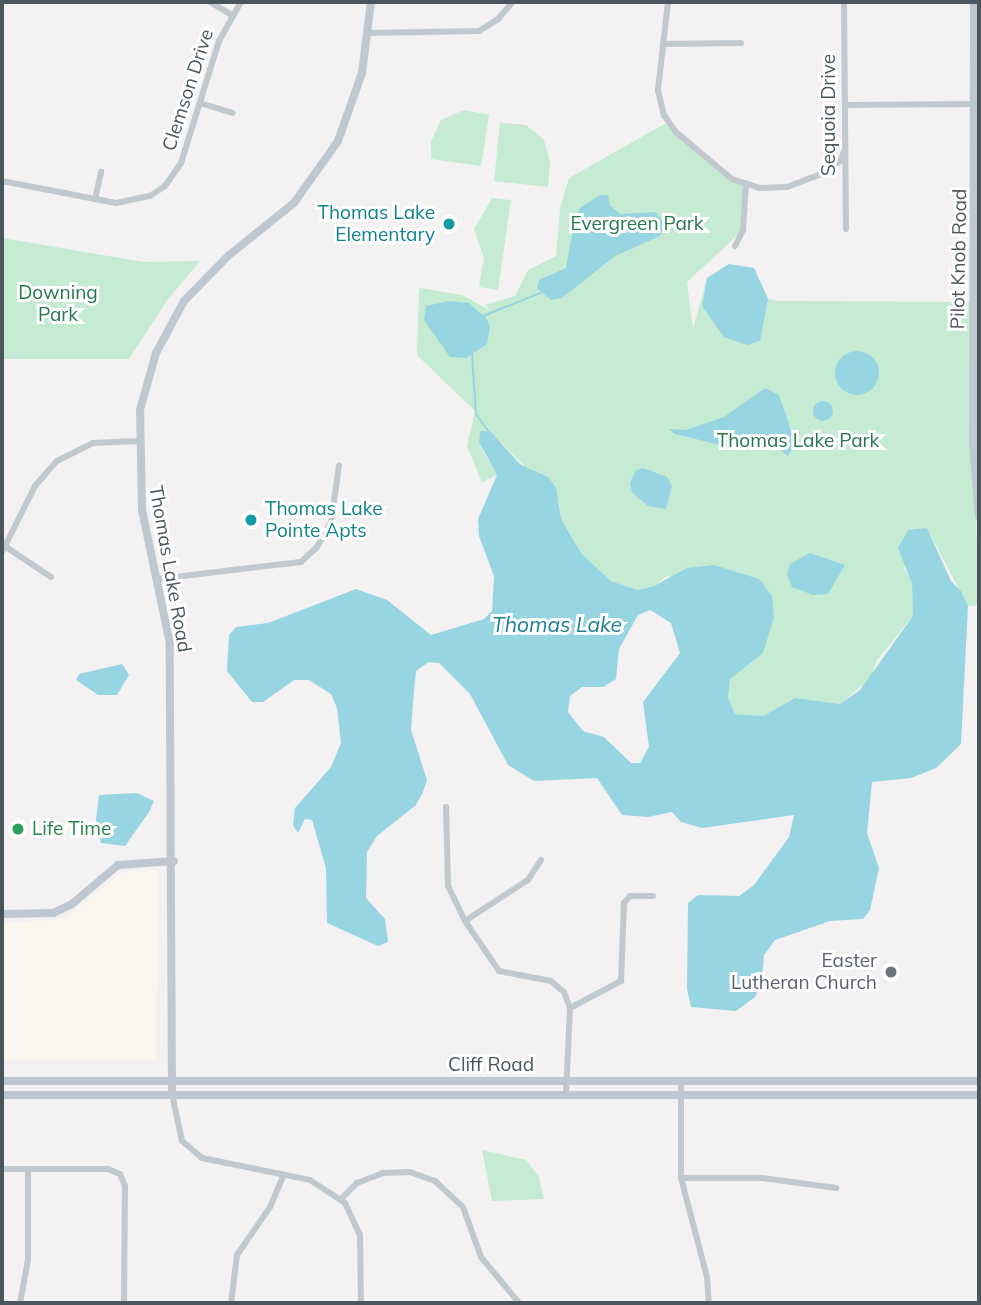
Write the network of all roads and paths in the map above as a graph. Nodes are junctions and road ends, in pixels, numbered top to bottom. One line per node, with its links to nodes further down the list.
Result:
1 (209, 2): 8 (street)
2 (241, 2): 8 (street, Clemson Drive)
3 (370, 2): 9 (main road, Thomas Lake Road)
4 (513, 2): 9 (street)
5 (668, 2): 11 (street)
6 (844, 2): 14 (street, Sequoia Drive)
7 (974, 2): 13 (main road, Pilot Knob Road)
8 (232, 15): 12 (street, Clemson Drive)
9 (367, 33): 25 (main road, Thomas Lake Road)
10 (741, 43): 11 (street)
11 (663, 44): 20 (street)
12 (200, 103): 15 (street); 21 (street, Clemson Drive)
13 (975, 104): 14 (street); 17 (main road, Pilot Knob Road)
14 (845, 105): 16 (street, Sequoia Drive)
15 (232, 113)
16 (845, 149): 20 (street); 22 (street, Sequoia Drive)
17 (978, 155): 24 (main road, Pilot Knob Road)
18 (101, 172): 21 (street)
19 (2, 181): 21 (street, Clemson Drive)
20 (746, 184): 23 (street)
21 (95, 199)
22 (846, 229)
23 (735, 246)
24 (977, 323): 27 (main road, Pilot Knob Road)
25 (138, 440): 28 (street); 30 (main road, Thomas Lake Road)
26 (339, 466): 30 (street)
27 (979, 517)
28 (4, 549): 29 (street)
29 (51, 577)
30 (158, 579): 33 (main road, Thomas Lake Road)
31 (446, 807): 36 (street)
32 (541, 860): 36 (street)
33 (174, 861): 35 (main road); 39 (main road, Thomas Lake Road)
34 (653, 896): 37 (street)
35 (2, 914)
36 (465, 920): 37 (street)
37 (570, 1008): 40 (street)
38 (2, 1081): 39 (main road, Cliff Road)
39 (172, 1081): 40 (main road, Cliff Road); 43 (main road, Thomas Lake Road)
40 (566, 1081): 41 (main road, Cliff Road); 44 (street)
41 (681, 1081): 42 (main road, Cliff Road); 45 (street)
42 (979, 1081)
43 (172, 1094): 44 (main road, Cliff Road); 46 (main road, Cliff Road); 50 (street)
44 (566, 1094): 45 (main road, Cliff Road)
45 (680, 1094): 47 (main road, Cliff Road); 51 (street)
46 (2, 1095)
47 (979, 1095)
48 (2, 1169): 49 (street)
49 (28, 1169): 54 (street); 55 (street)
50 (283, 1176): 53 (street); 56 (street)
51 (681, 1178): 52 (street); 59 (street)
52 (836, 1188)
53 (341, 1199): 57 (street); 58 (street)
54 (20, 1303)
55 (124, 1303)
56 (231, 1303)
57 (361, 1303)
58 (519, 1303)
59 (709, 1303)

